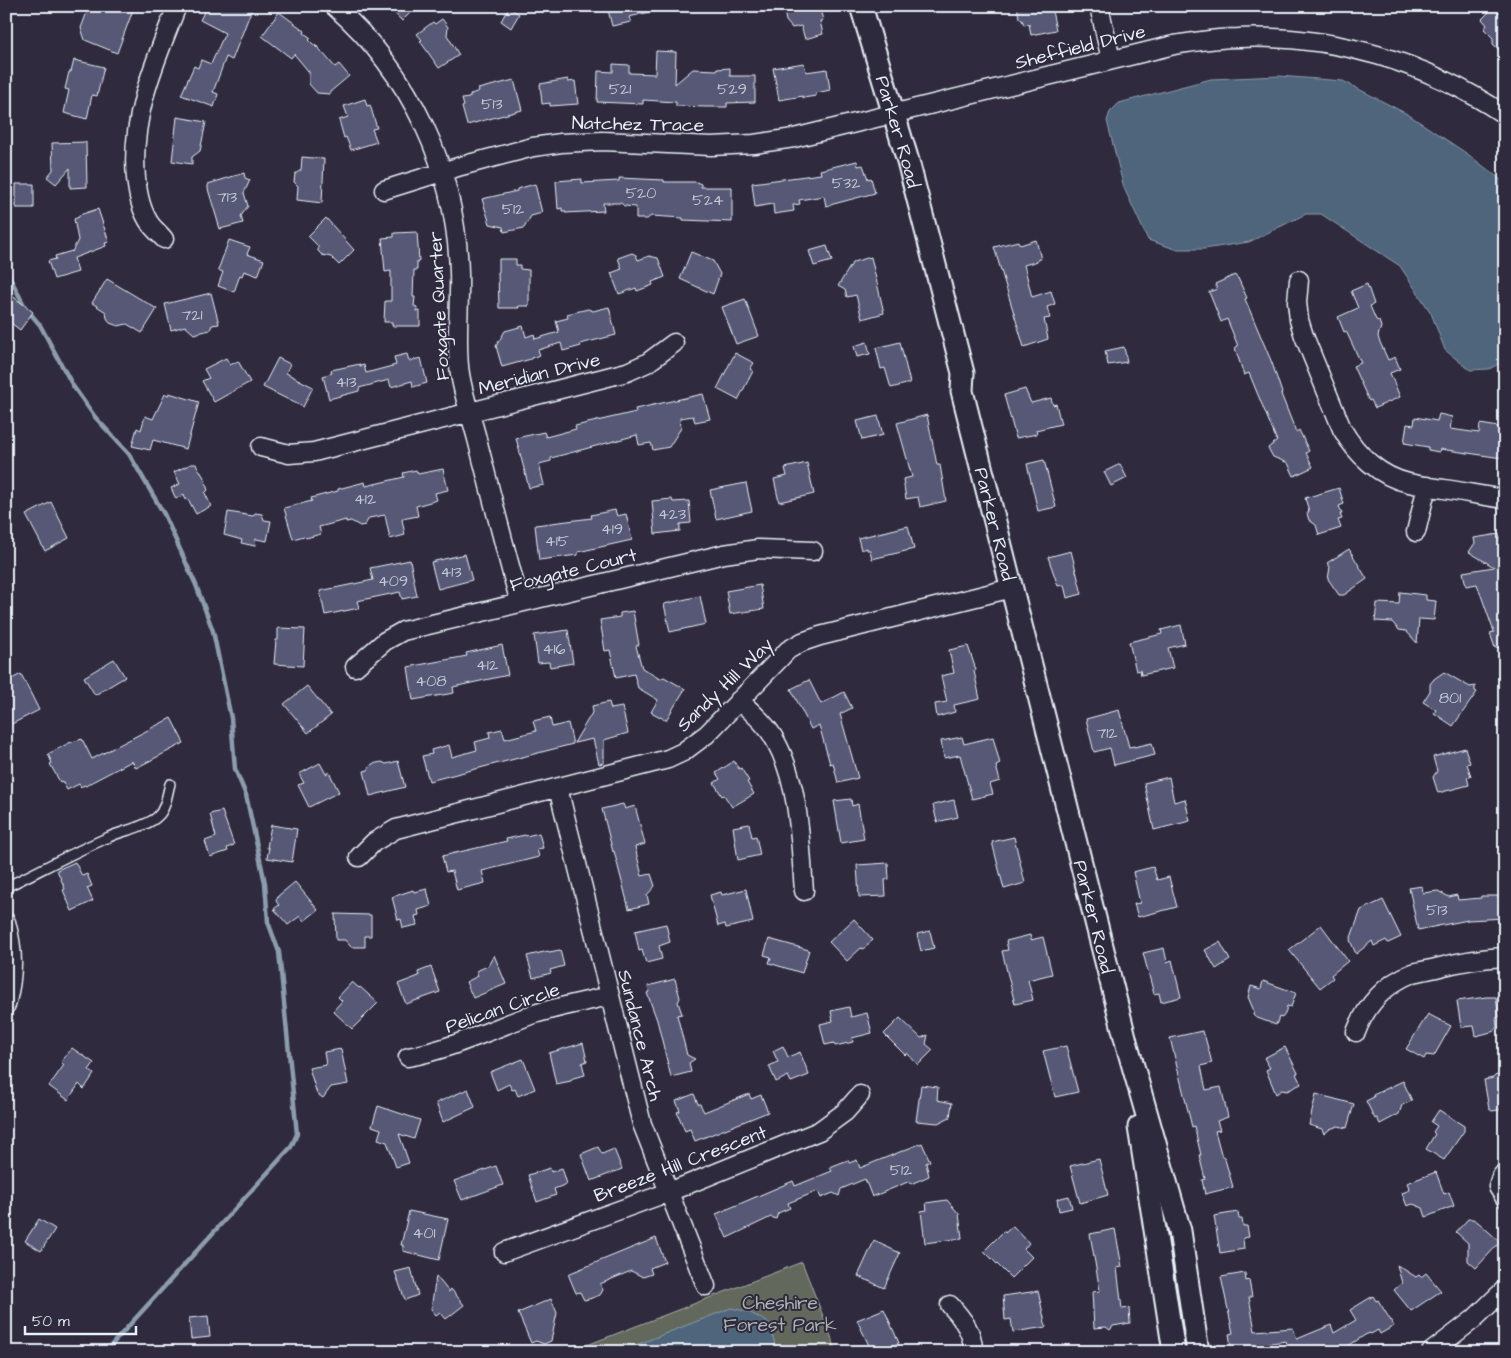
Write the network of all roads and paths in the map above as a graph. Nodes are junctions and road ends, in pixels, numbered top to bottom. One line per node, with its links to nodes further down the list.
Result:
1 (177, 6): 10 (street)
2 (334, 6): 8 (street, Foxgate Quarter)
3 (861, 6): 6 (street, Parker Road)
4 (1099, 6): 5 (street)
5 (1111, 60): 6 (street, Sheffield Drive); 7 (street, Sheffield Drive)
6 (893, 114): 8 (street, Natchez Trace); 19 (street, Parker Road)
7 (1505, 114)
8 (443, 172): 9 (street, Natchez Trace); 13 (street, Foxgate Quarter)
9 (384, 190)
10 (164, 239)
11 (1299, 280): 15 (street)
12 (674, 343): 13 (street, Meridian Drive)
13 (470, 412): 14 (street, Meridian Drive); 20 (street, Foxgate Quarter)
14 (261, 447)
15 (1427, 486): 16 (street); 17 (street)
16 (1505, 500)
17 (1416, 532)
18 (813, 552): 20 (street, Foxgate Court)
19 (1012, 588): 22 (street, Sandy Hill Way); 33 (street, Parker Road)
20 (520, 604): 21 (street, Foxgate Court)
21 (355, 667)
22 (739, 700): 24 (street, Sandy Hill Way); 27 (street)
23 (170, 784): 26 (lane)
24 (558, 788): 25 (street, Sandy Hill Way); 30 (street, Sundance Arch)
25 (359, 857)
26 (6, 888)
27 (804, 891)
28 (6, 922): 31 (street)
29 (1505, 957): 32 (street)
30 (609, 996): 34 (street, Pelican Circle); 37 (street, Sundance Arch)
31 (6, 1005)
32 (1356, 1032)
33 (1127, 1045): 44 (street, Parker Road); 45 (street, Parker Road)
34 (408, 1057)
35 (860, 1095): 37 (street, Breeze Hill Crescent)
36 (1505, 1172): 38 (street)
37 (669, 1192): 39 (street, Breeze Hill Crescent); 40 (street, Sundance Arch)
38 (1505, 1198)
39 (504, 1252)
40 (706, 1286)
41 (1505, 1289): 46 (street)
42 (950, 1305): 43 (street)
43 (974, 1352)
44 (1174, 1352)
45 (1198, 1352)
46 (1431, 1352)

